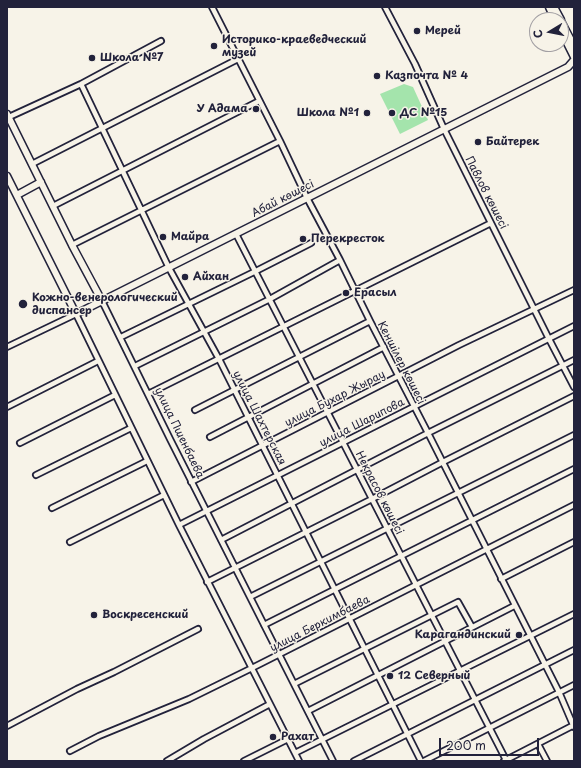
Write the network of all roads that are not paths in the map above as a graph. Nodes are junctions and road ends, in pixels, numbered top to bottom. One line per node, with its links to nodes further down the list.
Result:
1 (212, 7): 8 (street, Кеншілер көшесі)
2 (385, 7): 15 (street, Павлов көшесі)
3 (569, 36): 5 (main road)
4 (161, 42): 11 (street)
5 (574, 46)
6 (569, 47): 7 (main road)
7 (574, 57)
8 (238, 59): 12 (street, Кеншілер көшесі); 14 (street)
9 (574, 60): 10 (main road, Абай көшесі)
10 (571, 67): 15 (main road, Абай көшесі)
11 (81, 84): 13 (street); 14 (street, улица Шахтерская)
12 (259, 101): 16 (street, Кеншілер көшесі); 18 (street)
13 (8, 115): 17 (main road, улица Пшенбаева)
14 (102, 129): 17 (street); 18 (street, улица Шахтерская)
15 (444, 129): 22 (main road, Абай көшесі); 25 (street, Павлов көшесі)
16 (280, 142): 22 (street, Кеншілер көшесі); 24 (street)
17 (32, 164): 20 (main road, улица Пшенбаева)
18 (122, 170): 23 (street); 24 (street, улица Шахтерская)
19 (7, 176): 21 (main road)
20 (41, 182): 21 (main road); 23 (main road, улица Пшенбаева)
21 (17, 195): 38 (main road)
22 (307, 198): 26 (main road, Абай көшесі); 29 (street, Кеншілер көшесі)
23 (53, 206): 28 (main road, улица Пшенбаева)
24 (142, 211): 28 (street); 30 (street, улица Шахтерская)
25 (491, 223): 32 (street); 37 (street, Павлов көшесі)
26 (236, 234): 30 (main road, Абай көшесі); 31 (street, Некрасов көшесі)
27 (311, 243): 31 (street)
28 (72, 245): 35 (main road, улица Пшенбаева)
29 (340, 260): 32 (street, Кеншілер көшесі); 34 (street)
30 (169, 268): 35 (main road, Абай көшесі); 36 (street, улица Шахтерская)
31 (256, 271): 34 (street, Некрасов көшесі); 36 (street)
32 (355, 290): 39 (street, Кеншілер көшесі); 41 (street)
33 (574, 290): 37 (street, улица Бухар Жырау)
34 (270, 299): 41 (street, Некрасов көшесі); 42 (street)
35 (102, 300): 38 (main road, Абай көшесі); 43 (street, улица Пшенбаева)
36 (190, 304): 42 (street, улица Шахтерская); 43 (street)
37 (535, 310): 44 (street, Павлов көшесі); 53 (street, улица Бухар Жырау)
38 (76, 314): 45 (street, Абай көшесі); 50 (street)
39 (370, 321): 46 (street, Кеншілер көшесі); 47 (street)
40 (574, 326): 44 (street, улица Шарипова)
41 (284, 327): 47 (street, Некрасов көшесі); 48 (street)
42 (204, 331): 48 (street, улица Шахтерская); 51 (street)
43 (121, 337): 51 (street, улица Пшенбаева)
44 (549, 339): 52 (street, Павлов көшесі); 61 (street, улица Шарипова)
45 (7, 347)
46 (384, 347): 53 (street, Кеншілер көшесі); 54 (street)
47 (300, 357): 54 (street, Некрасов көшесі); 56 (street)
48 (219, 359): 56 (street, улица Шахтерская); 57 (street)
49 (574, 360): 52 (street)
50 (98, 361): 58 (street); 60 (street)
51 (135, 366): 57 (street, улица Пшенбаева)
52 (563, 366): 55 (street, Павлов көшесі); 66 (street)
53 (398, 376): 61 (street, Кеншілер көшесі); 63 (street, улица Бухар Жырау)
54 (313, 384): 63 (street, Некрасов көшесі); 64 (street)
55 (574, 387)
56 (234, 390): 62 (street); 64 (street, улица Шахтерская)
57 (148, 394): 78 (street, улица Пшенбаева)
58 (115, 395): 65 (street); 69 (street)
59 (574, 396): 73 (street)
60 (7, 406)
61 (414, 407): 66 (street, Кеншілер көшесі); 70 (street, улица Шарипова)
62 (195, 410)
63 (328, 412): 70 (street, Некрасов көшесі); 71 (street, улица Бухар Жырау)
64 (248, 417): 68 (street); 71 (street, улица Шахтерская)
65 (131, 428): 72 (street); 76 (street)
66 (428, 433): 73 (street, Кеншілер көшесі); 75 (street)
67 (574, 435): 79 (street)
68 (210, 437)
69 (20, 443)
70 (344, 443): 75 (street, Некрасов көшесі); 77 (street, улица Шарипова)
71 (262, 446): 77 (street, улица Шахтерская); 78 (street, улица Бухар Жырау)
72 (147, 461): 80 (street); 84 (street)
73 (443, 462): 79 (street, Кеншілер көшесі); 81 (street)
74 (574, 468): 86 (street)
75 (357, 470): 81 (street, Некрасов көшесі); 82 (street)
76 (36, 475)
77 (277, 476): 82 (street, улица Шахтерская); 85 (street, улица Шарипова)
78 (191, 482): 85 (street, улица Пшенбаева)
79 (458, 493): 86 (street, Кеншілер көшесі); 88 (street)
80 (164, 495): 87 (street); 91 (street)
81 (372, 499): 88 (street, Некрасов көшесі); 89 (street)
82 (291, 503): 89 (street, улица Шахтерская); 90 (street)
83 (574, 506): 93 (street, улица Беркимбаева)
84 (52, 508)
85 (206, 511): 87 (street, улица Шарипова); 90 (street, улица Пшенбаева)
86 (471, 520): 93 (street, Кеншілер көшесі); 94 (street)
87 (179, 525): 98 (street)
88 (387, 529): 94 (street, Некрасов көшесі); 95 (street)
89 (306, 533): 95 (street, улица Шахтерская); 96 (street)
90 (221, 540): 96 (street, улица Пшенбаева)
91 (70, 542)
92 (574, 542): 97 (street)
93 (486, 550): 97 (street, Кеншілер көшесі); 99 (street, улица Беркимбаева)
94 (401, 556): 99 (street, Некрасов көшесі); 100 (street)
95 (321, 562): 100 (street, улица Шахтерская); 101 (street)
96 (235, 568): 98 (street); 101 (street, улица Пшенбаева)
97 (501, 579): 102 (street, Кеншілер көшесі)
98 (207, 582): 115 (street)
99 (416, 586): 104 (street, Некрасов көшесі); 105 (street, улица Беркимбаева)
100 (335, 589): 105 (street, улица Шахтерская); 106 (street)
101 (250, 597): 106 (street, улица Пшенбаева)
102 (514, 606): 107 (street); 109 (street, Кеншілер көшесі)
103 (574, 614): 109 (street)
104 (431, 615): 107 (street); 110 (street, Некрасов көшесі); 111 (street)
105 (349, 619): 111 (street, улица Шахтерская); 113 (street, улица Беркимбаева)
106 (264, 625): 113 (street, улица Пшенбаева)
107 (472, 627): 110 (street)
108 (198, 629): 125 (street)
109 (530, 636): 114 (street, Кеншілер көшесі); 116 (street)
110 (445, 641): 116 (street, Некрасов көшесі); 117 (street)
111 (365, 648): 117 (street, улица Шахтерская); 118 (street)
112 (574, 650): 114 (street)
113 (279, 655): 115 (street, улица Беркимбаева); 118 (street, улица Пшенбаева)
114 (544, 665): 120 (street, Кеншілер көшесі); 121 (street)
115 (252, 668): 122 (street); 132 (street, улица Беркимбаева)
116 (460, 672): 121 (street, Некрасов көшесі); 123 (street)
117 (379, 675): 123 (street, улица Шахтерская); 124 (street)
118 (294, 684): 124 (street, улица Пшенбаева)
119 (574, 685): 120 (street)
120 (559, 692): 126 (street, Кеншілер көшесі); 127 (street)
121 (475, 701): 127 (street, Некрасов көшесі); 128 (street)
122 (270, 704): 129 (street); 134 (street)
123 (393, 705): 128 (street, улица Шахтерская); 130 (street)
124 (308, 711): 130 (street, улица Пшенбаева)
125 (7, 726)
126 (574, 726): 131 (street)
127 (489, 728): 139 (street); 140 (street, Некрасов көшесі)
128 (408, 735): 138 (street); 139 (street, улица Шахтерская)
129 (288, 739): 133 (street); 135 (street)
130 (322, 739): 133 (street); 137 (street, улица Пшенбаева)
131 (538, 744): 140 (street); 141 (street)
132 (70, 751)
133 (295, 753): 136 (street)
134 (168, 761)
135 (244, 761)
136 (299, 761)
137 (333, 761)
138 (354, 761)
139 (422, 761)
140 (505, 761)
141 (547, 761)

